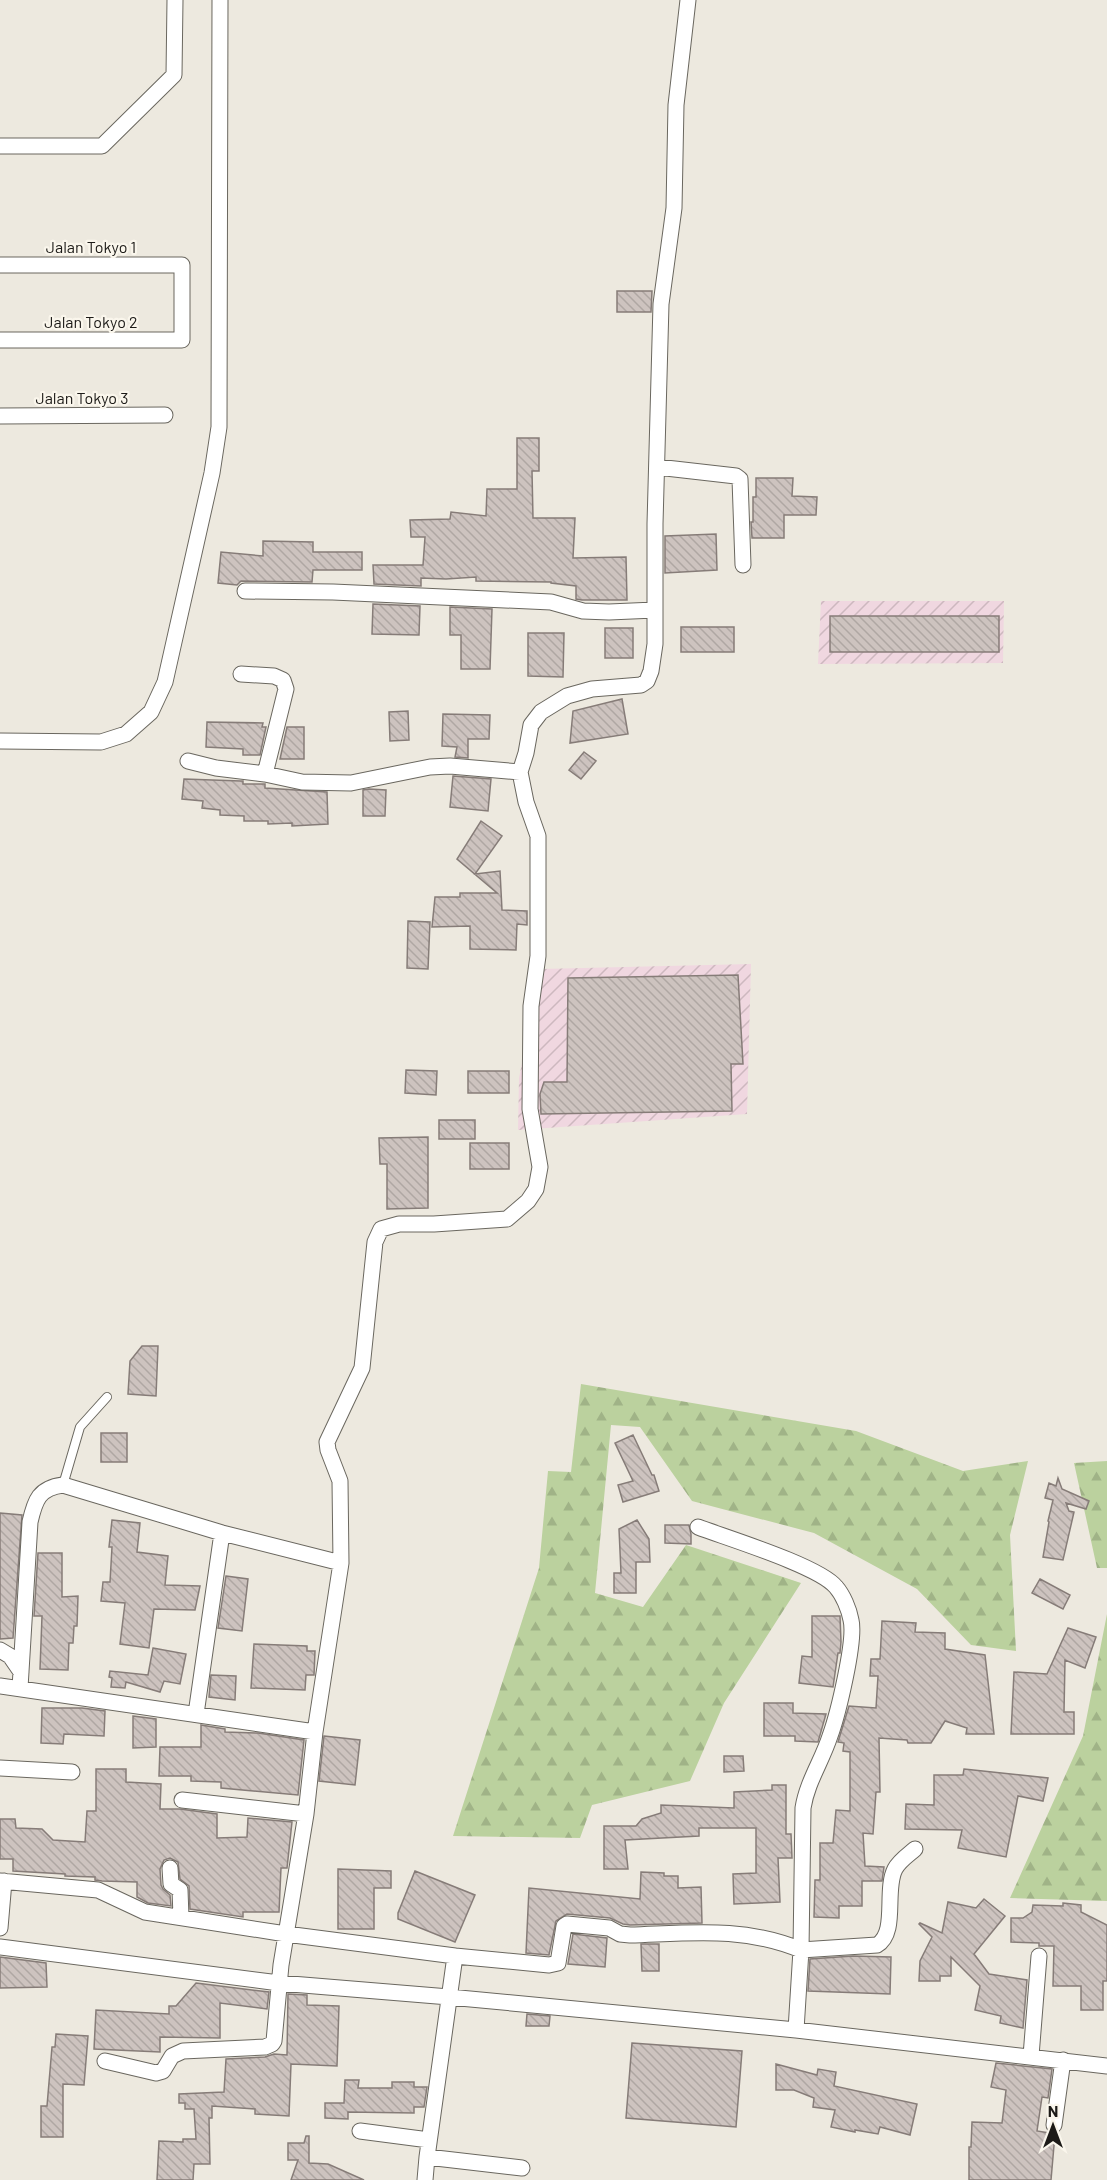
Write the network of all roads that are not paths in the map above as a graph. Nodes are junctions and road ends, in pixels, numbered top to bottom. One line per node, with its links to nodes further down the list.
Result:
1 (175, 0): 4 (street)
2 (220, 0): 15 (street)
3 (688, 0): 10 (street)
4 (0, 146)
5 (0, 265): 7 (street, Jalan Tokyo 1)
6 (0, 340): 7 (street, Jalan Tokyo 2)
7 (182, 340)
8 (0, 416): 9 (street, Jalan Tokyo 3)
9 (165, 416)
10 (657, 467): 11 (street); 13 (street)
11 (743, 564)
12 (245, 591): 13 (street)
13 (656, 610): 17 (street)
14 (241, 674): 18 (street)
15 (0, 741)
16 (188, 760): 18 (street)
17 (520, 772): 18 (street); 23 (street)
18 (265, 774)
19 (107, 1396): 20 (lane)
20 (63, 1485): 22 (street); 25 (street)
21 (698, 1527): 41 (street)
22 (222, 1533): 23 (street); 28 (street)
23 (341, 1563): 29 (street)
24 (0, 1650): 25 (street)
25 (21, 1672): 27 (street)
26 (0, 1686): 27 (street)
27 (20, 1688): 28 (street)
28 (196, 1714): 29 (street)
29 (315, 1732): 33 (street)
30 (0, 1768): 31 (street)
31 (72, 1772)
32 (182, 1800): 33 (street)
33 (306, 1814): 39 (street)
34 (915, 1849): 41 (street)
35 (170, 1868): 37 (street)
36 (2, 1884): 37 (street); 38 (street)
37 (181, 1917): 39 (street)
38 (0, 1926)
39 (285, 1937): 42 (street); 44 (street)
40 (0, 1947): 44 (street)
41 (801, 1950): 42 (street); 46 (street)
42 (455, 1956): 45 (street)
43 (1039, 1956): 47 (street)
44 (279, 1983): 45 (street); 49 (street)
45 (449, 1997): 46 (street); 53 (street)
46 (796, 2031): 47 (street)
47 (1031, 2056): 48 (street)
48 (1063, 2060): 50 (street); 51 (street)
49 (105, 2061)
50 (1107, 2066)
51 (1054, 2125)
52 (360, 2131): 53 (street)
53 (429, 2140): 54 (street)
54 (427, 2157): 55 (street); 56 (street)
55 (522, 2168)
56 (425, 2180)

